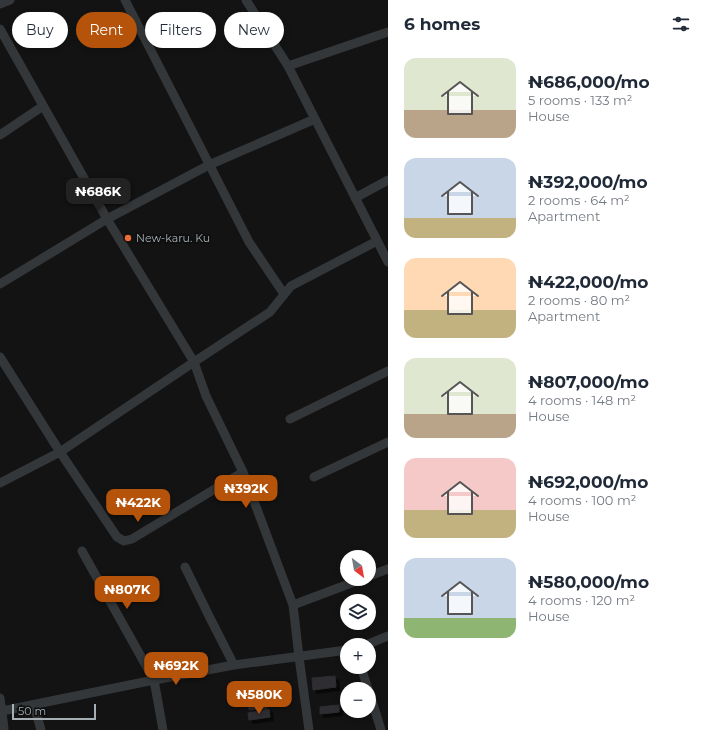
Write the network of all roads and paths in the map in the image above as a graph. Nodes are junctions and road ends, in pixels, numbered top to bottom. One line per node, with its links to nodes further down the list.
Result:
1 (10, 0): 4 (street)
2 (125, 0): 11 (street)
3 (246, 0): 7 (street)
4 (0, 4)
5 (0, 29): 8 (street)
6 (388, 32): 7 (street)
7 (288, 66): 9 (street)
8 (43, 106): 10 (street); 14 (street)
9 (315, 118): 11 (street); 13 (street)
10 (0, 135)
11 (209, 165): 14 (street); 18 (street)
12 (388, 180): 13 (street)
13 (355, 198): 15 (street)
14 (107, 219): 17 (street); 20 (street)
15 (377, 241): 16 (street); 18 (street)
16 (388, 262)
17 (0, 284)
18 (284, 294): 20 (street)
19 (0, 357): 24 (street)
20 (194, 362): 24 (street); 25 (street)
21 (388, 371): 22 (street)
22 (290, 419)
23 (388, 442): 26 (street)
24 (60, 452): 25 (street); 27 (street)
25 (243, 472): 33 (street)
26 (314, 477)
27 (0, 483)
28 (82, 551): 39 (street)
29 (185, 567): 38 (street)
30 (388, 570): 31 (street)
31 (376, 574)
32 (343, 586): 33 (street)
33 (293, 604): 37 (street)
34 (388, 636): 35 (street)
35 (376, 641)
36 (340, 651): 37 (street)
37 (298, 657): 38 (street); 47 (street)
38 (234, 665): 39 (street)
39 (154, 680): 41 (street); 46 (street)
40 (0, 698): 42 (street)
41 (34, 705): 42 (street); 45 (street)
42 (2, 711): 44 (street)
43 (376, 712): 48 (street)
44 (3, 730)
45 (41, 730)
46 (163, 730)
47 (309, 730)
48 (382, 730)

